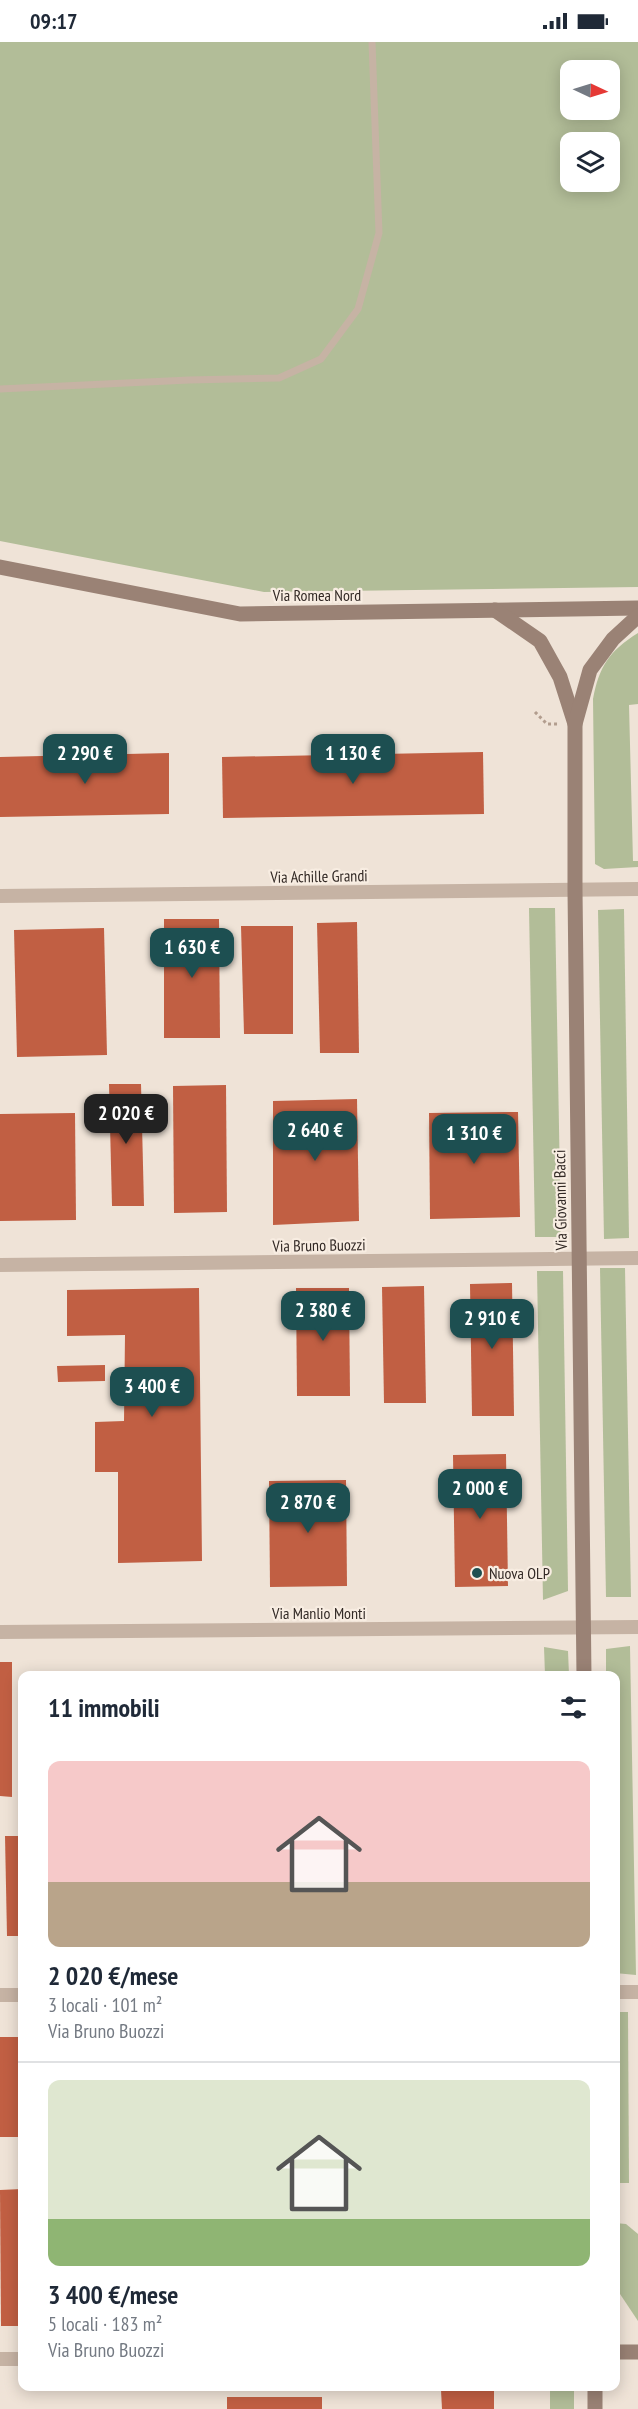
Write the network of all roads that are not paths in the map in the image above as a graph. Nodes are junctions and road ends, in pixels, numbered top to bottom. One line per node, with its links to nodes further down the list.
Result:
1 (372, 42): 2 (lane)
2 (0, 389)
3 (0, 567): 5 (main road, Via Romea Nord)
4 (638, 608): 5 (main road, Via Romea Nord)
5 (495, 610): 7 (main road, Via Giovanni Bacci)
6 (638, 616): 7 (main road, Via Giovanni Bacci)
7 (575, 724): 9 (main road, Via Giovanni Bacci)
8 (638, 889): 9 (street, Via Achille Grandi)
9 (575, 890): 10 (street, Via Achille Grandi); 11 (main road, Via Giovanni Bacci)
10 (0, 896)
11 (579, 1258): 12 (street, Via Bruno Buozzi); 13 (street, Via Bruno Buozzi); 14 (main road, Via Giovanni Bacci)
12 (638, 1258)
13 (0, 1265)
14 (584, 1627): 15 (street, Via Manlio Monti); 16 (street, Via Manlio Monti); 17 (main road, Via Giovanni Bacci)
15 (638, 1627)
16 (0, 1632)
17 (584, 1671)
18 (620, 1992): 19 (street)
19 (638, 1992)
20 (0, 1995): 21 (street)
21 (18, 1995)
22 (620, 2352): 23 (main road)
23 (638, 2352)
24 (18, 2359): 25 (street)
25 (0, 2360)
26 (595, 2391): 27 (main road)
27 (595, 2409)

